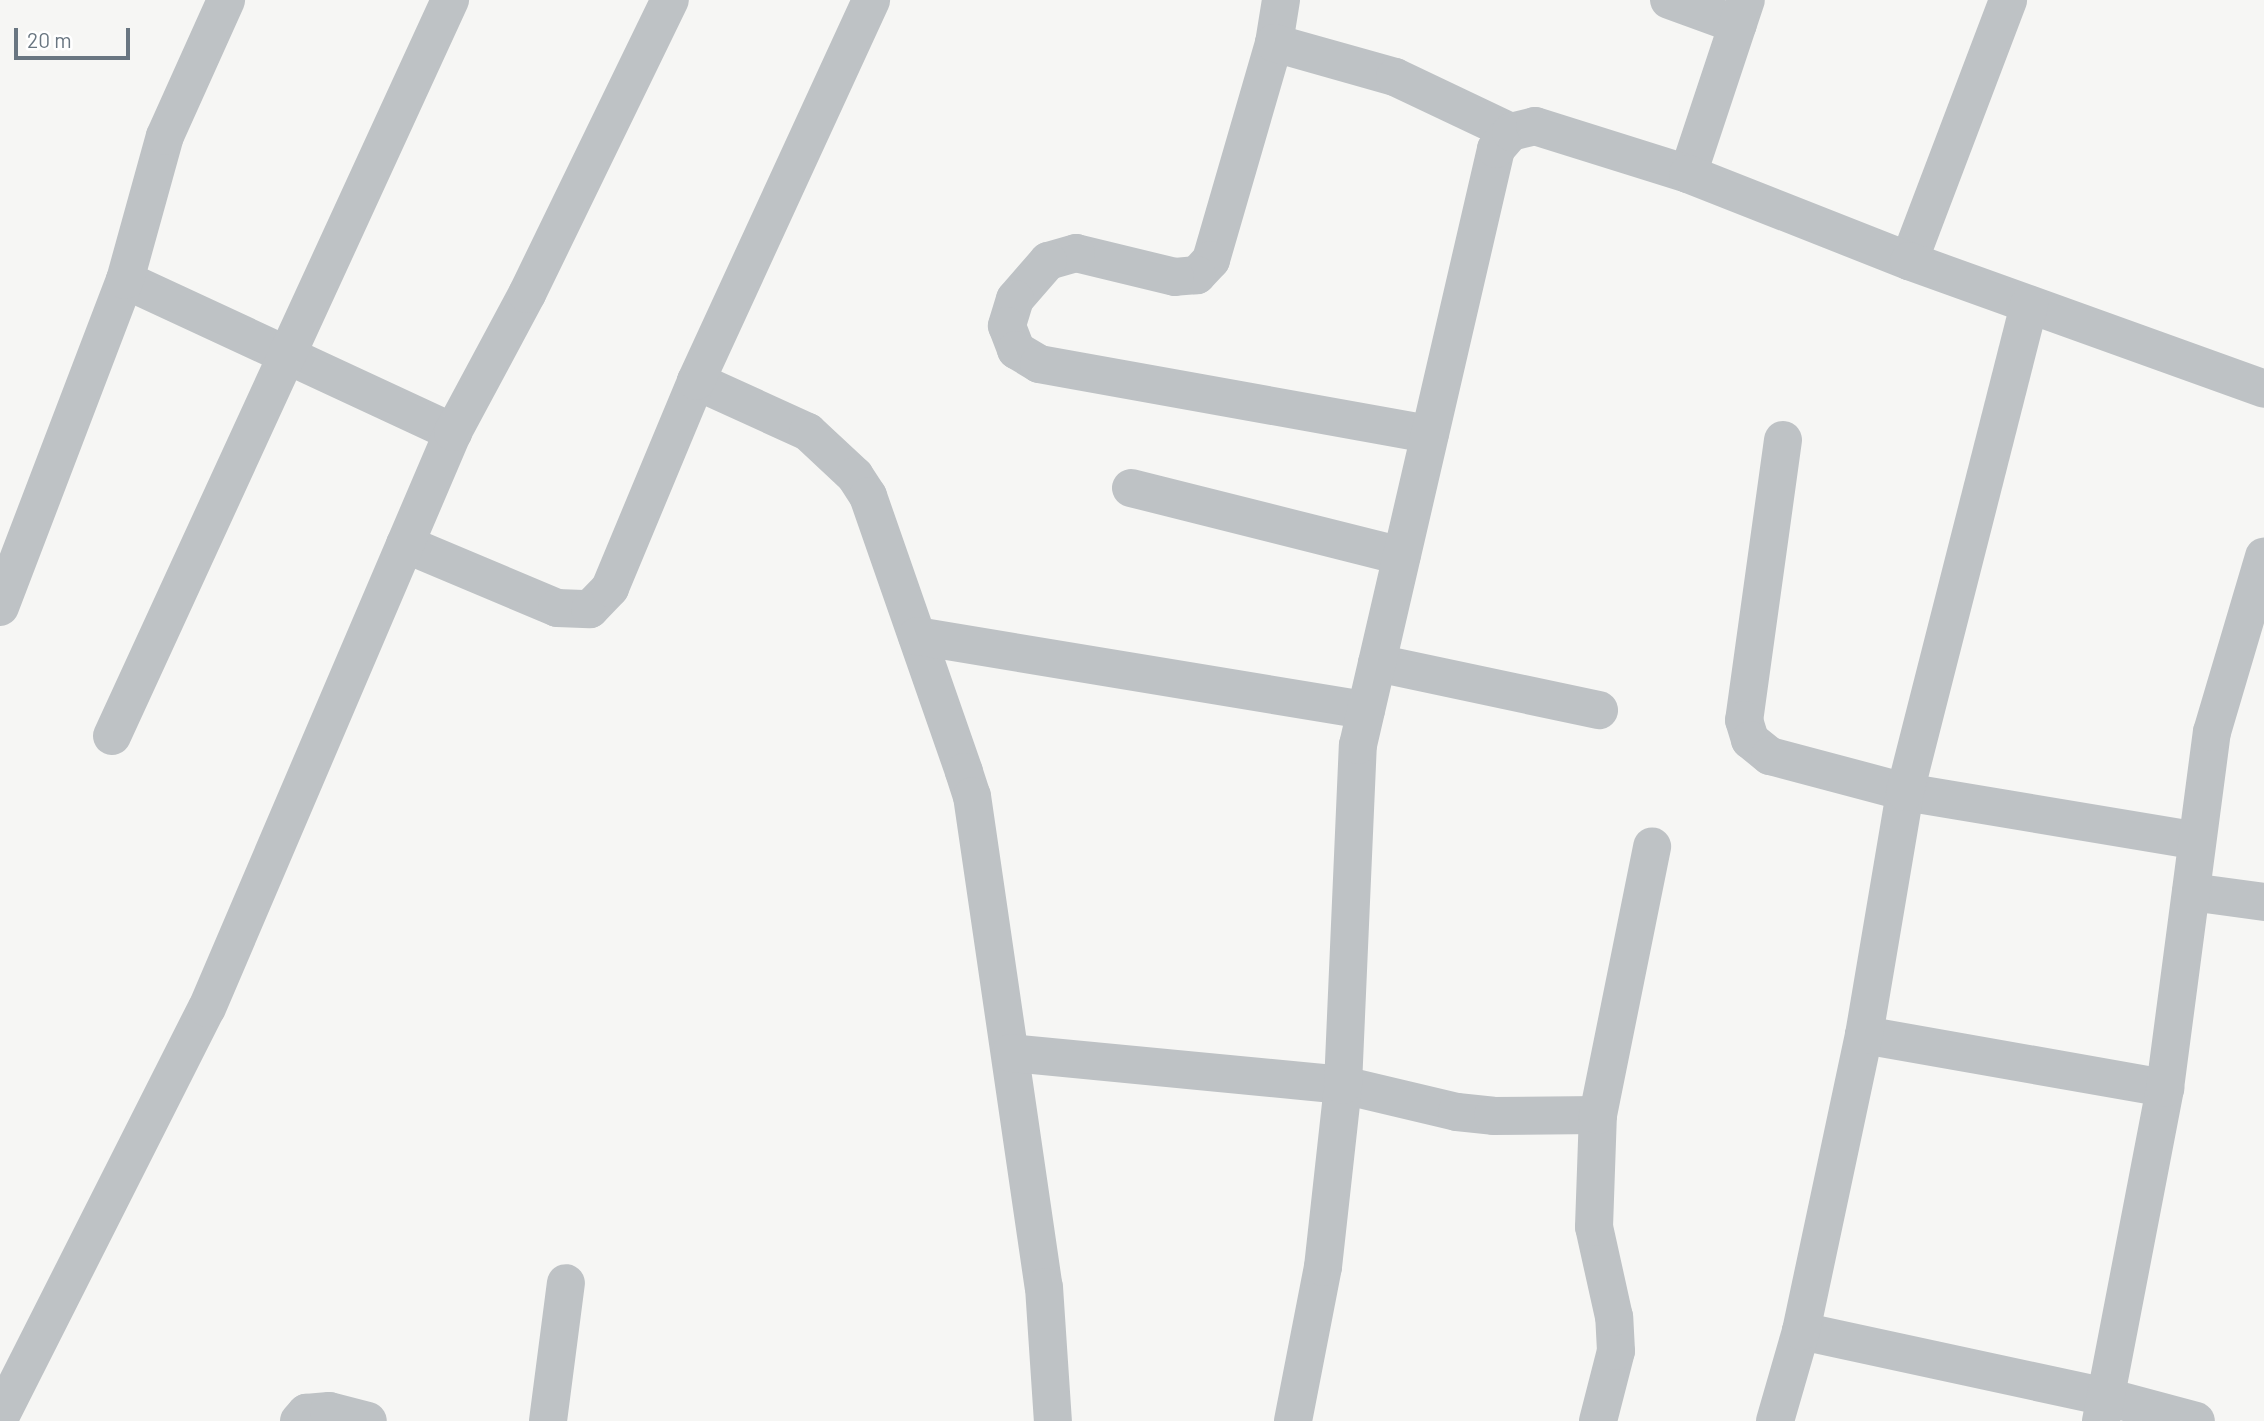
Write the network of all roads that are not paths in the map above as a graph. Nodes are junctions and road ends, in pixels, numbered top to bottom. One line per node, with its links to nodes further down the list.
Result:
1 (226, 0): 13 (street)
2 (450, 0): 15 (street)
3 (670, 0): 18 (street)
4 (870, 0): 16 (street)
5 (1281, 0): 9 (street)
6 (1669, 0): 8 (street)
7 (2008, 0): 12 (street)
8 (1742, 12): 11 (street)
9 (1274, 43): 10 (street); 19 (street)
10 (1511, 132): 11 (street); 19 (street)
11 (1688, 174): 12 (street)
12 (1909, 261): 14 (street)
13 (125, 279): 15 (street); 25 (street)
14 (2029, 305): 17 (street); 31 (street)
15 (287, 354): 18 (street); 30 (street)
16 (696, 381): 22 (street); 26 (street)
17 (2264, 389)
18 (453, 432): 22 (street)
19 (1430, 434): 23 (street)
20 (1783, 440): 31 (street)
21 (1131, 488): 23 (street)
22 (405, 544): 44 (street)
23 (1402, 556): 27 (street)
24 (2264, 557): 32 (street)
25 (0, 607)
26 (917, 636): 28 (street); 37 (street)
27 (1377, 663): 28 (street); 29 (street)
28 (1366, 710): 38 (street)
29 (1599, 710)
30 (112, 736)
31 (1905, 792): 32 (street); 36 (street)
32 (2197, 841): 34 (street)
33 (1652, 846): 40 (street)
34 (2191, 892): 35 (street); 39 (street)
35 (2264, 902)
36 (1864, 1035): 39 (street); 42 (street)
37 (1011, 1053): 38 (street); 48 (street)
38 (1343, 1085): 40 (street); 49 (street)
39 (2165, 1088): 43 (street)
40 (1598, 1115): 50 (street)
41 (566, 1283): 47 (street)
42 (1801, 1331): 43 (street); 51 (street)
43 (2104, 1409): 52 (street)
44 (0, 1417)
45 (299, 1421): 46 (street)
46 (368, 1421)
47 (548, 1421)
48 (1053, 1421)
49 (1293, 1421)
50 (1598, 1421)
51 (1775, 1421)
52 (2196, 1421)

